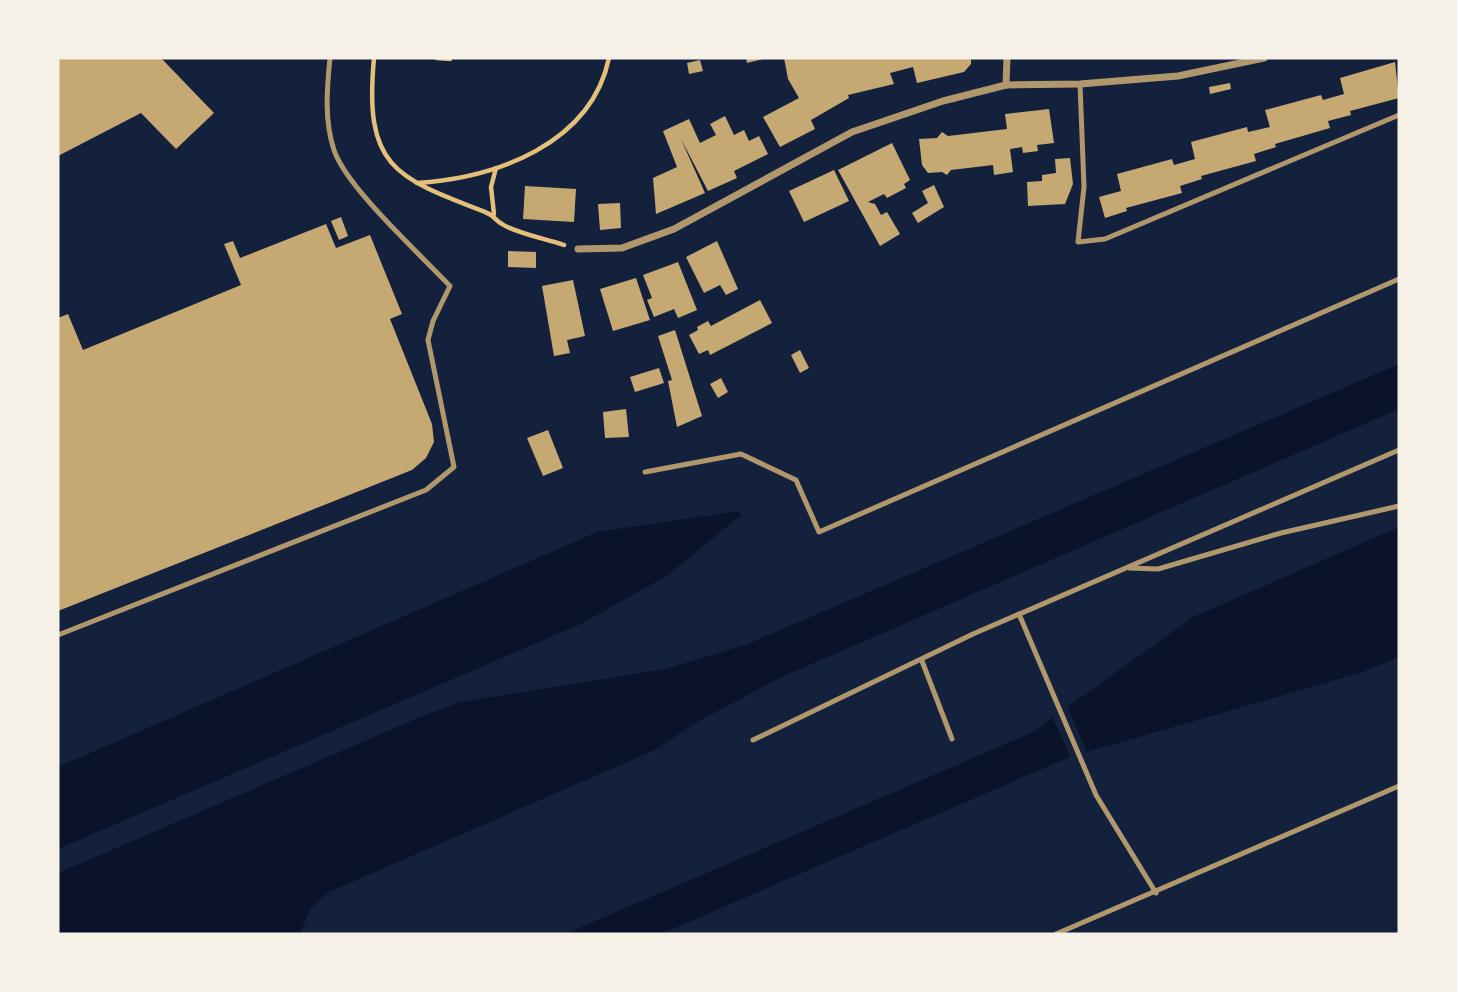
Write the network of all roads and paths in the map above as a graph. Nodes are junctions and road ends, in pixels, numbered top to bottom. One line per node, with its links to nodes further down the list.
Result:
1 (330, 58): 21 (lane)
2 (374, 58): 12 (path)
3 (437, 58): 7 (path)
4 (609, 58): 11 (path)
5 (1007, 58): 9 (street)
6 (1265, 58): 8 (street)
7 (450, 59)
8 (1080, 84): 9 (street); 10 (lane)
9 (1006, 85): 14 (street)
10 (1399, 115)
11 (496, 168): 12 (path); 13 (path)
12 (416, 183): 13 (path)
13 (495, 215): 14 (path)
14 (578, 249)
15 (1399, 279): 17 (lane)
16 (1399, 450): 19 (lane)
17 (645, 472)
18 (1399, 506): 19 (lane)
19 (1126, 568): 20 (lane)
20 (1019, 614): 22 (lane); 26 (lane)
21 (58, 635)
22 (922, 661): 23 (lane); 24 (lane)
23 (952, 739)
24 (753, 740)
25 (1399, 786): 26 (lane)
26 (1156, 893): 27 (lane)
27 (1056, 934)

